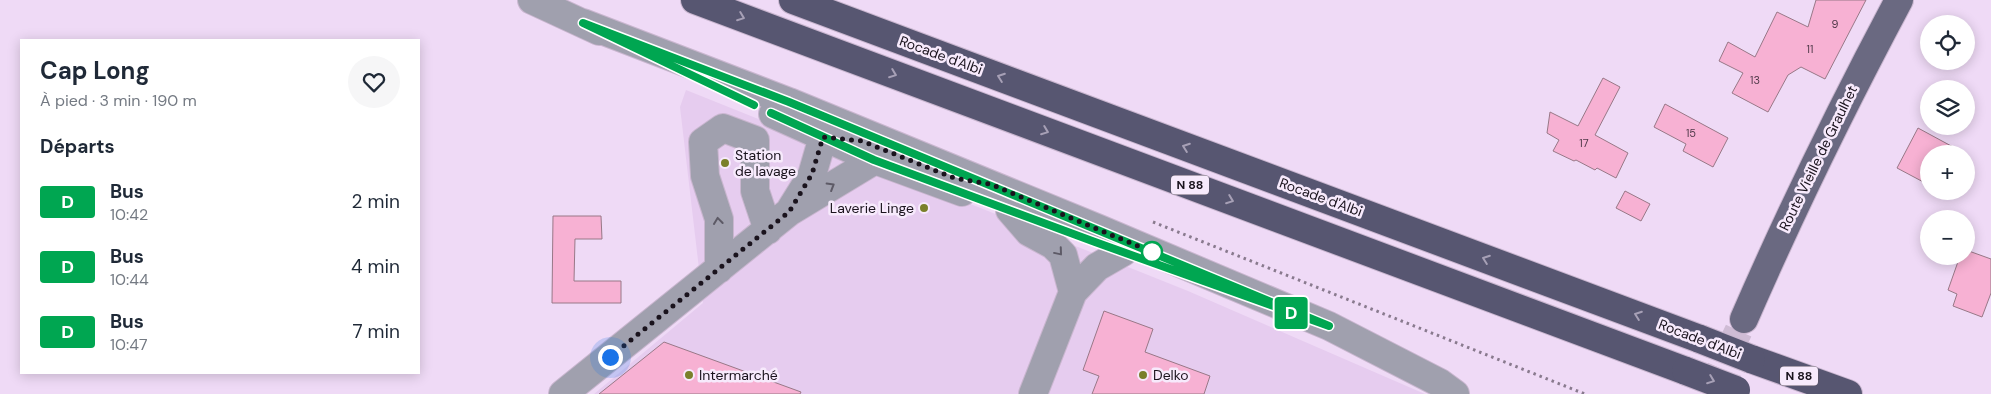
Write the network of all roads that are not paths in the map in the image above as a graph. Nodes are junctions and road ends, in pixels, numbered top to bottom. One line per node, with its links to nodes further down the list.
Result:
1 (532, 0): 5 (street)
2 (696, 0): 18 (highway, N 88, one-way to 18, bridge)
3 (793, 0): 22 (highway, Rocade d'Albi / N 88, one-way to 3, bridge)
4 (1898, 0): 16 (main road, Route Vieille de Graulhet)
5 (583, 23): 6 (street); 7 (street)
6 (789, 102): 8 (street); 9 (street)
7 (823, 137): 8 (street); 11 (street)
8 (868, 150): 9 (street); 10 (street); 11 (street, one-way to 8)
9 (990, 184): 17 (street)
10 (1010, 210): 13 (street); 15 (street, one-way to 15)
11 (789, 212): 12 (street)
12 (768, 230): 14 (street); 14 (street, one-way to 12)
13 (1123, 252): 15 (street); 17 (street)
14 (719, 269): 19 (street)
15 (1072, 292): 20 (street)
16 (1744, 319)
17 (1329, 326): 21 (street)
18 (1742, 392)
19 (563, 394)
20 (1033, 394)
21 (1454, 394)
22 (1848, 394)

